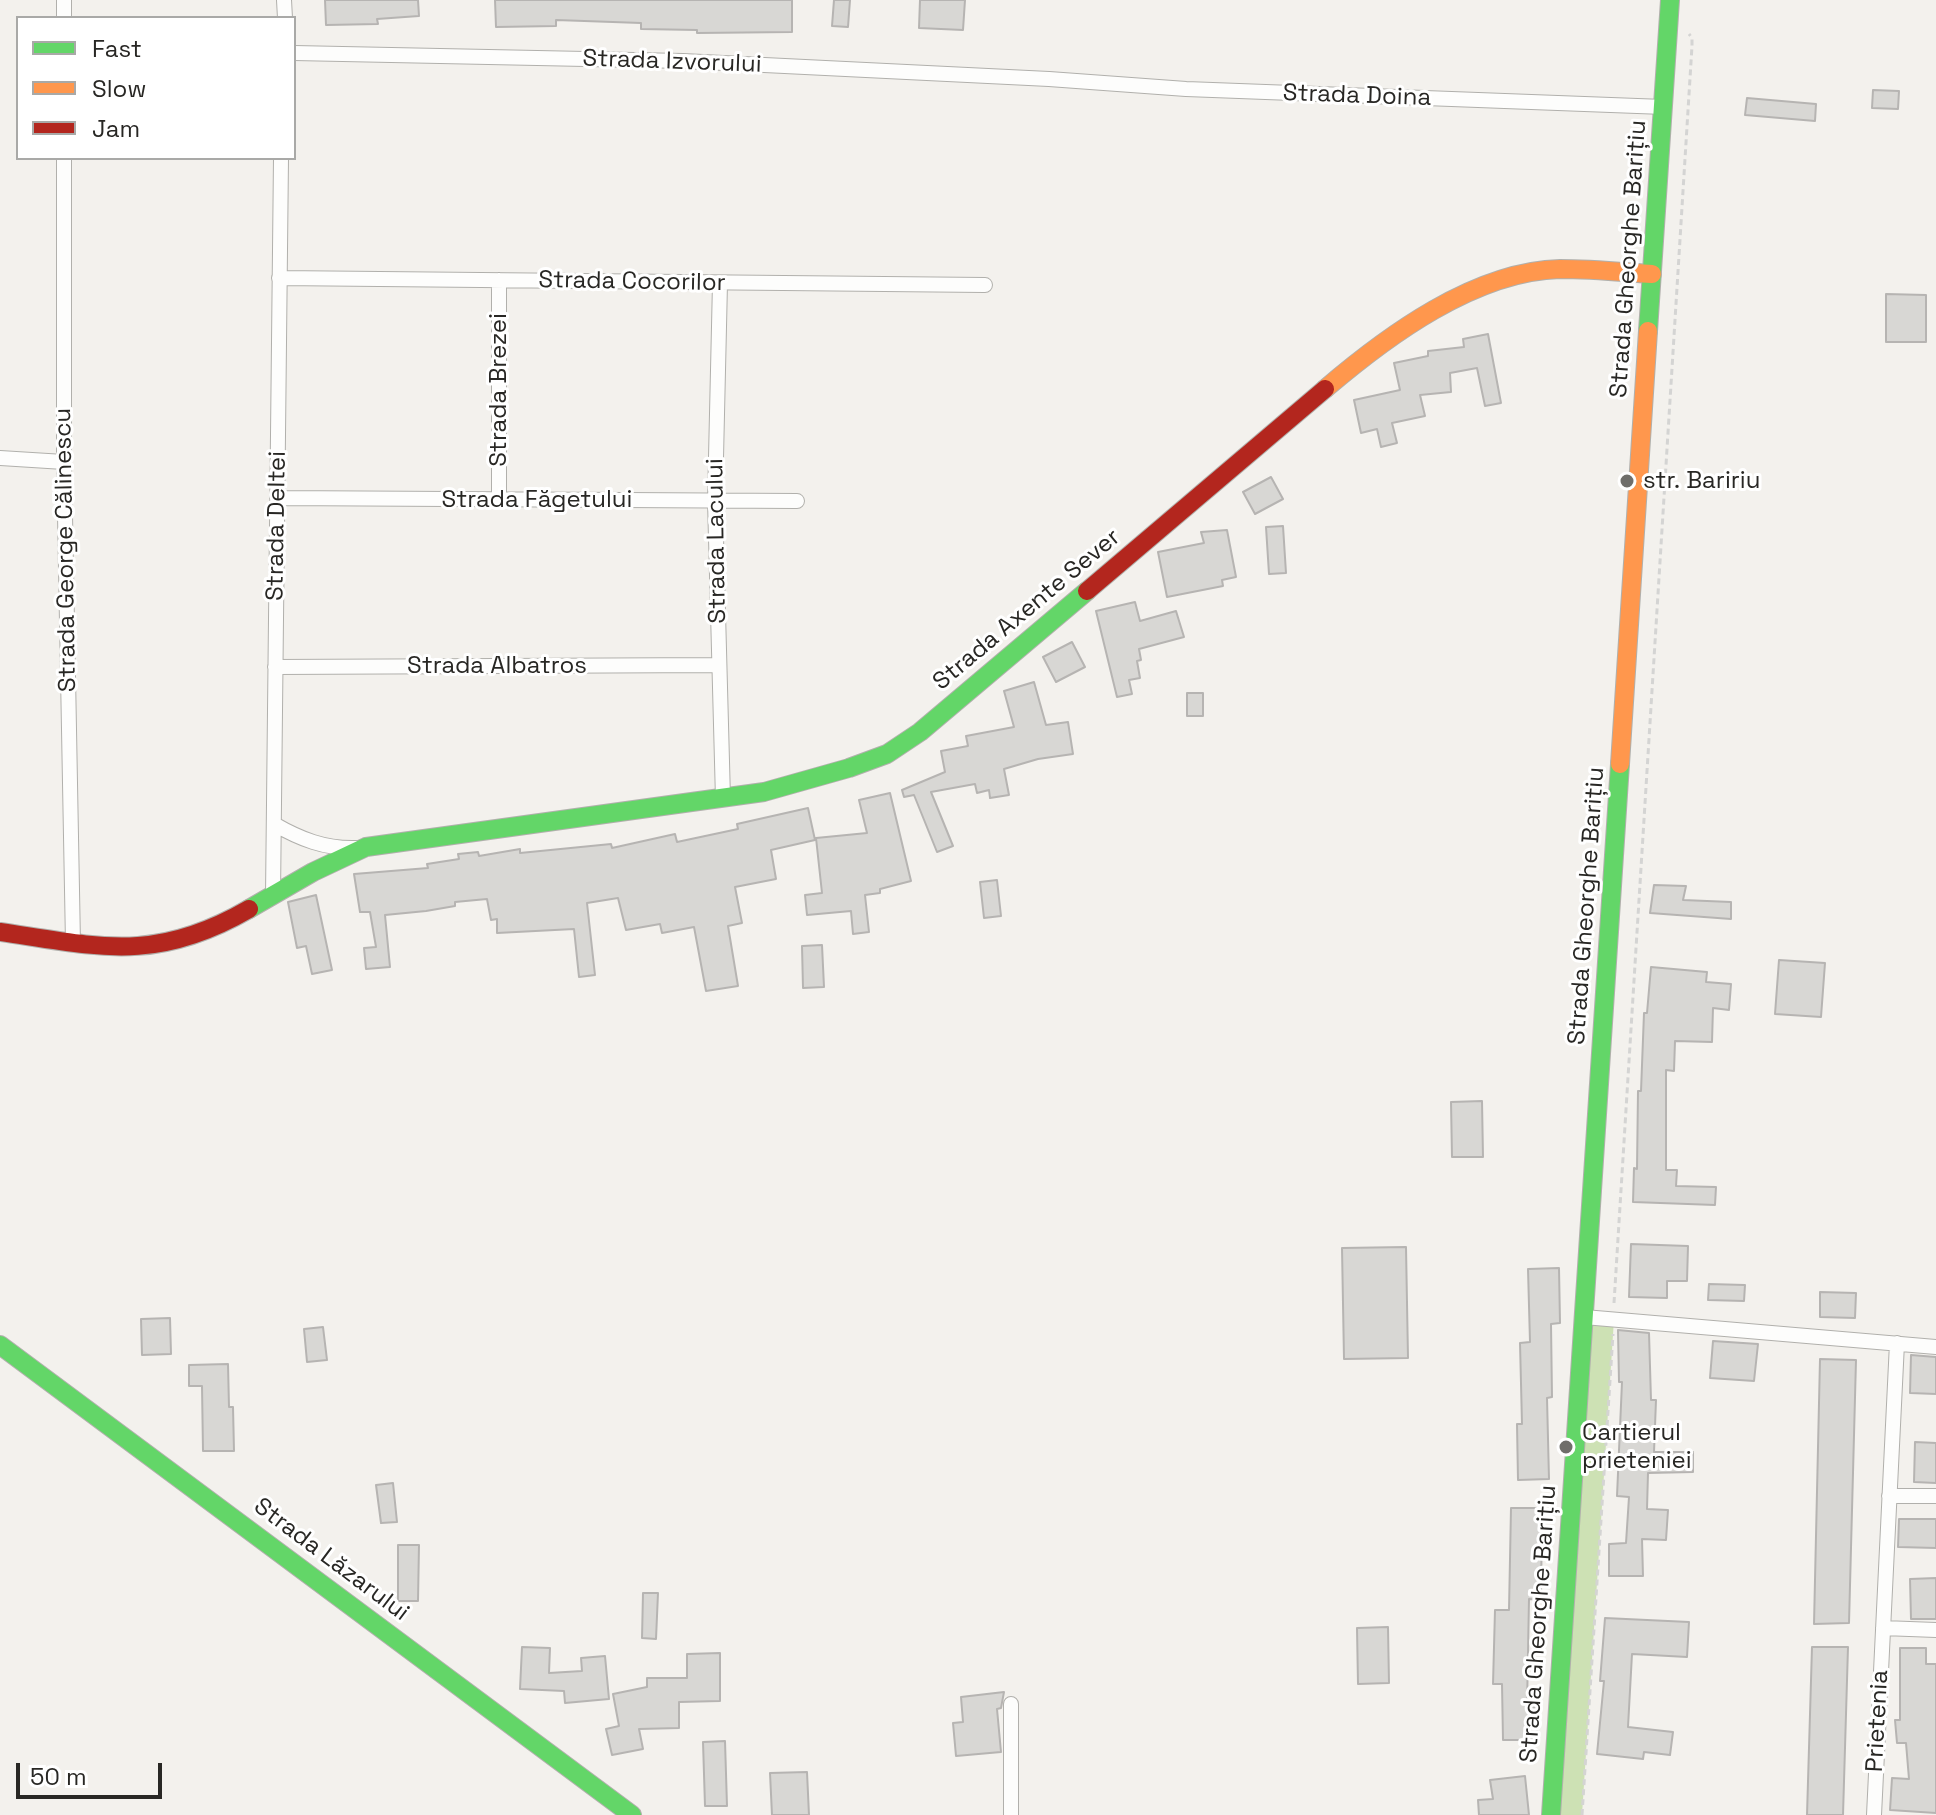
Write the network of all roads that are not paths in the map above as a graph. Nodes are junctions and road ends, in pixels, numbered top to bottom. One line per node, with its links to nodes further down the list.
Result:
1 (1670, 0): 4 (street, Strada Gheorghe Barițiu)
2 (296, 53): 3 (street, Strada Izvorului)
3 (1049, 79): 4 (street, Strada Doina)
4 (1664, 107): 7 (street, Strada Gheorghe Barițiu)
5 (64, 160): 13 (street, Strada George Călinescu)
6 (281, 160): 8 (street, Strada Deltei)
7 (1652, 274): 20 (street, Strada Axente Sever); 26 (street, Strada Gheorghe Barițiu)
8 (279, 278): 9 (street, Strada Cocorilor); 14 (street, Strada Deltei)
9 (499, 280): 10 (street, Strada Cocorilor); 15 (street, Strada Brezei)
10 (720, 283): 11 (street, Strada Cocorilor); 16 (street, Strada Lacului)
11 (985, 285)
12 (0, 458): 13 (street)
13 (64, 462): 25 (street, Strada George Călinescu)
14 (277, 498): 15 (street, Strada Făgetului); 19 (street, Strada Deltei)
15 (499, 500): 16 (street, Strada Făgetului)
16 (715, 501): 17 (street, Strada Făgetului); 18 (street, Strada Lacului)
17 (797, 501)
18 (719, 665): 19 (street, Strada Albatros); 20 (street, Strada Lacului)
19 (275, 667): 21 (street, Strada Deltei)
20 (723, 799): 22 (street, Strada Axente Sever)
21 (274, 824): 22 (street, Strada Axente Sever); 23 (street, Strada Deltei)
22 (366, 847): 23 (street, Strada Axente Sever)
23 (273, 895): 25 (street, Strada Axente Sever)
24 (0, 932): 25 (street, Strada Axente Sever)
25 (73, 943)
26 (1584, 1317): 27 (street); 37 (street, Strada Gheorghe Barițiu)
27 (1897, 1343): 29 (street); 30 (street, Prietenia)
28 (0, 1345): 35 (street, Strada Lăzarului)
29 (1936, 1347)
30 (1889, 1496): 31 (street); 32 (street, Prietenia)
31 (1936, 1496)
32 (1883, 1628): 33 (street); 38 (street, Prietenia)
33 (1936, 1630)
34 (1011, 1704): 36 (street)
35 (632, 1815)
36 (1011, 1815)
37 (1551, 1815)
38 (1874, 1815)

